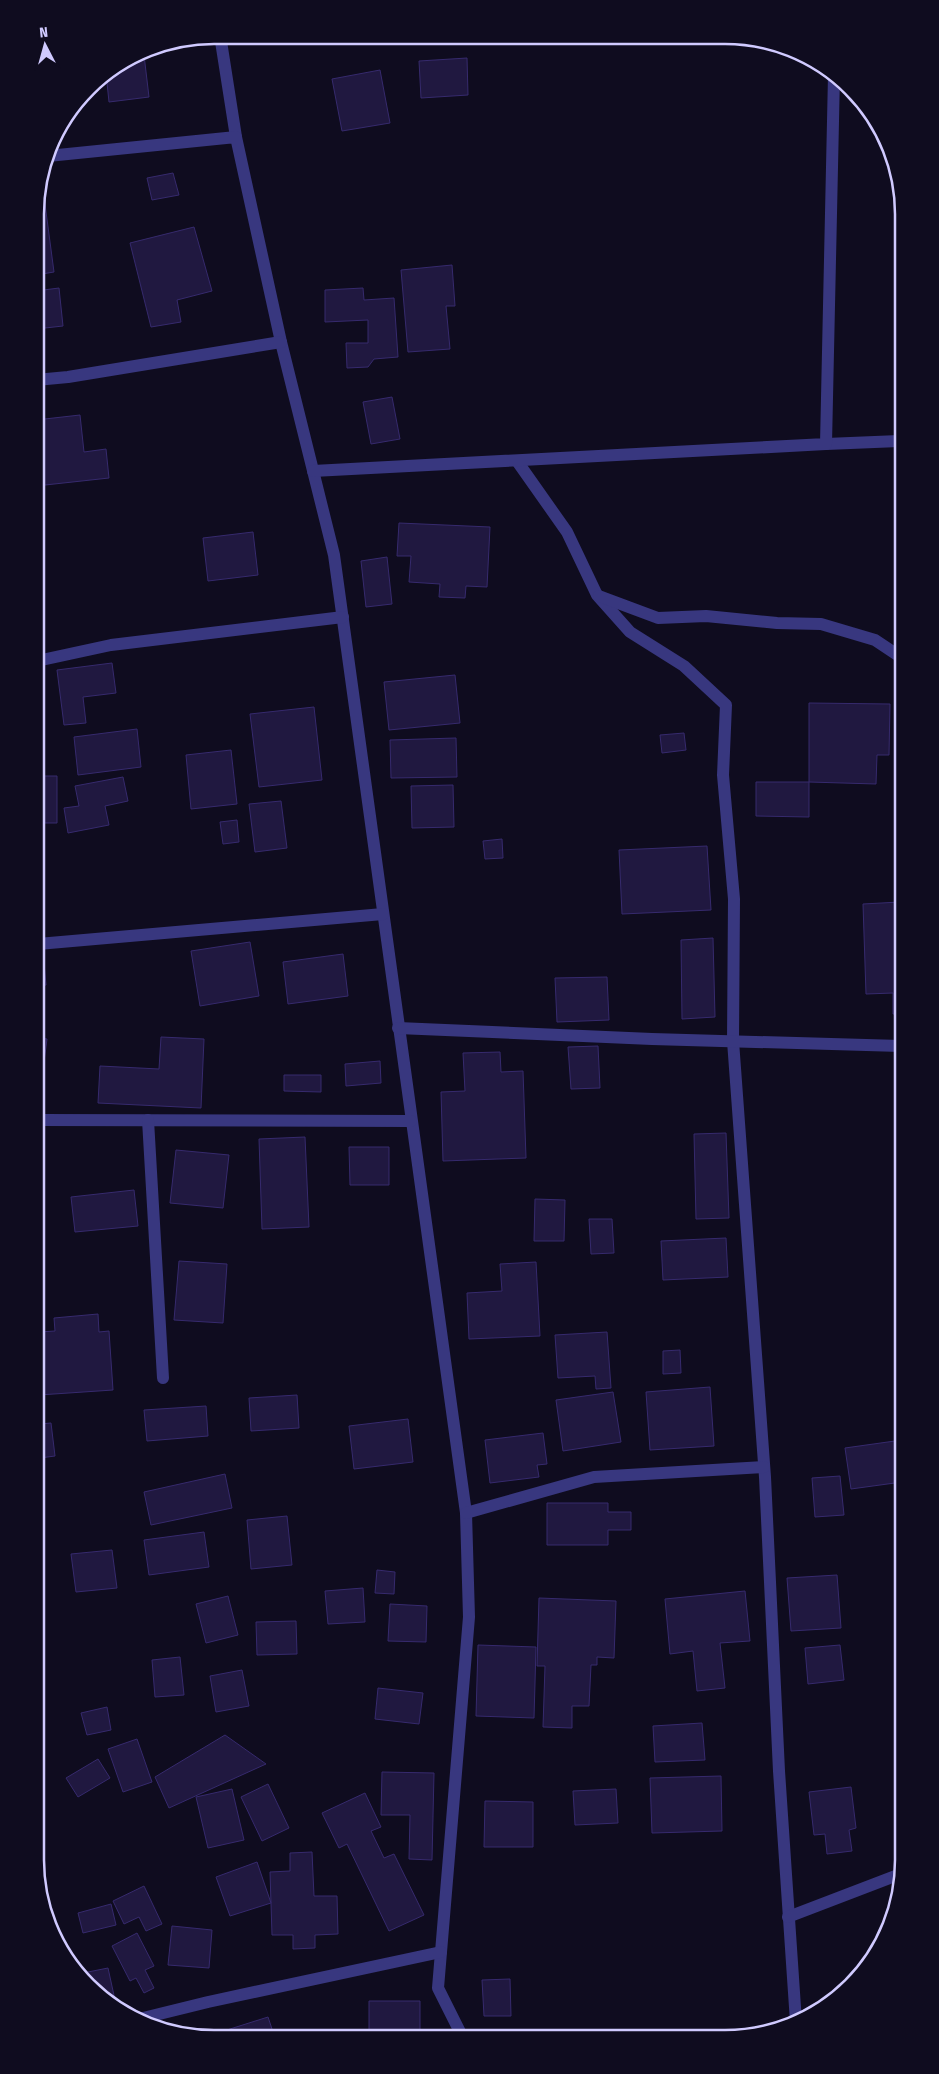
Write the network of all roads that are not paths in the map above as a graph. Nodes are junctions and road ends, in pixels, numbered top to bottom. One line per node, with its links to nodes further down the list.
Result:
1 (221, 44): 3 (street)
2 (834, 84): 8 (street)
3 (236, 137): 4 (street); 5 (street)
4 (55, 155)
5 (281, 342): 6 (street); 10 (street)
6 (44, 379)
7 (895, 441): 8 (street)
8 (826, 444): 9 (street)
9 (517, 461): 10 (street); 11 (street)
10 (314, 471): 12 (street)
11 (597, 595): 13 (street); 18 (street)
12 (342, 617): 14 (street); 15 (street)
13 (895, 653)
14 (44, 659)
15 (383, 914): 16 (street); 17 (street)
16 (44, 943)
17 (398, 1028): 18 (street); 22 (street)
18 (733, 1041): 19 (street); 24 (street)
19 (895, 1046)
20 (44, 1120): 21 (street)
21 (148, 1120): 22 (street); 23 (street)
22 (411, 1121): 25 (street)
23 (164, 1378)
24 (764, 1467): 25 (street); 27 (street)
25 (466, 1513): 28 (street)
26 (894, 1877): 27 (street)
27 (788, 1917): 29 (street)
28 (441, 1952): 30 (street); 31 (street)
29 (795, 2015)
30 (148, 2017)
31 (459, 2030)

